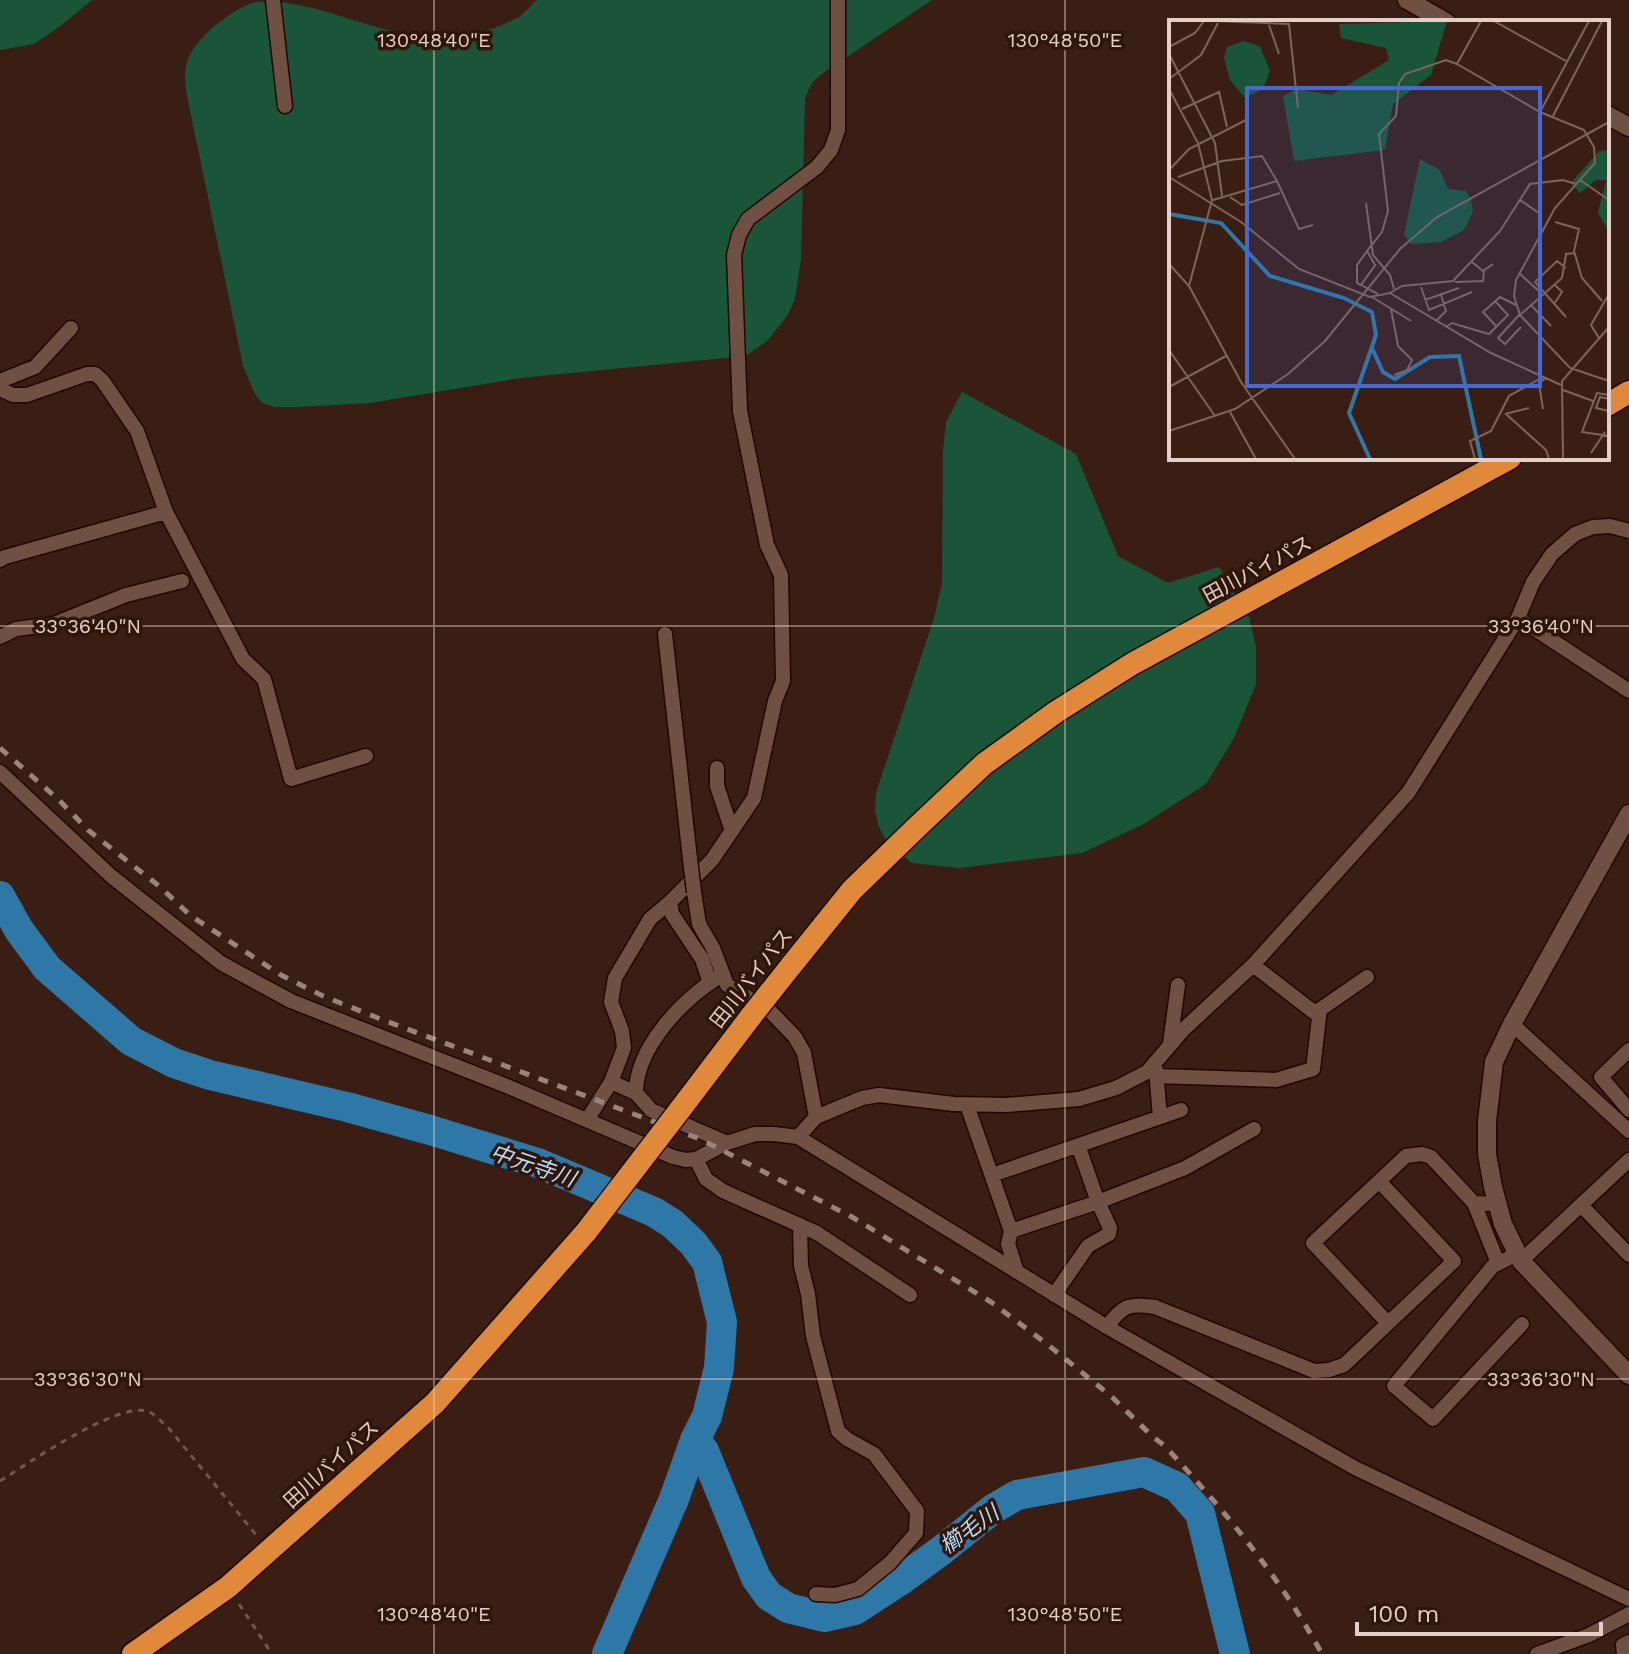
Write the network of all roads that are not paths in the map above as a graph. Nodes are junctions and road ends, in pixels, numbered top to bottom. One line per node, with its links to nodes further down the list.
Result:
1 (273, 0): 5 (street)
2 (838, 0): 26 (street)
3 (1407, 0): 4 (street)
4 (1442, 20)
5 (285, 106)
6 (1609, 116): 7 (street)
7 (1629, 127)
8 (71, 328): 9 (street)
9 (0, 381)
10 (0, 389): 14 (street)
11 (1629, 392): 12 (highway)
12 (1609, 404)
13 (1506, 460): 75 (highway, 田川バイパス, bridge)
14 (166, 512): 16 (street); 22 (street)
15 (1629, 531): 18 (street)
16 (0, 560)
17 (182, 581): 20 (street)
18 (1518, 618): 21 (street); 28 (street)
19 (665, 634): 29 (street, bridge)
20 (0, 637)
21 (1629, 691)
22 (366, 756)
23 (717, 768): 26 (street)
24 (0, 772): 45 (street)
25 (1629, 814): 34 (street)
26 (732, 831): 27 (street)
27 (670, 902): 31 (street); 38 (street)
28 (1253, 965): 33 (street); 35 (street)
29 (723, 974): 31 (street); 43 (street)
30 (1367, 977): 33 (street)
31 (710, 983): 39 (street)
32 (1178, 985): 35 (street)
33 (1320, 1009): 37 (street)
34 (1512, 1024): 47 (street); 57 (street)
35 (1170, 1045): 37 (street)
36 (1629, 1050): 42 (street)
37 (1156, 1069): 40 (street); 44 (street)
38 (611, 1082): 39 (street); 45 (street)
39 (636, 1093): 49 (street)
40 (967, 1105): 43 (street); 53 (street)
41 (1181, 1110): 44 (street)
42 (1629, 1110)
43 (816, 1117): 48 (street)
44 (1160, 1117): 50 (street)
45 (587, 1120): 51 (street)
46 (1254, 1129): 55 (street)
47 (1629, 1131)
48 (798, 1137): 49 (street); 64 (street)
49 (727, 1143): 51 (street)
50 (1078, 1145): 53 (street); 55 (street)
51 (696, 1159): 59 (street)
52 (1629, 1160): 58 (street)
53 (992, 1175): 60 (street)
54 (1379, 1181): 56 (street); 67 (street); 67 (street)
55 (1098, 1202): 60 (street); 66 (street)
56 (1474, 1203): 57 (street); 63 (street)
57 (1498, 1204): 62 (street)
58 (1581, 1205): 61 (street); 62 (street)
59 (800, 1225): 65 (street); 71 (street)
60 (1011, 1231): 64 (street)
61 (1629, 1255)
62 (1519, 1258): 63 (street); 70 (street)
63 (1498, 1263): 68 (street)
64 (1017, 1272): 66 (street)
65 (910, 1295)
66 (1054, 1295): 69 (street)
67 (1388, 1323): 69 (street)
68 (1522, 1324)
69 (1107, 1327): 72 (street)
70 (1629, 1375)
71 (816, 1594)
72 (1629, 1599)
73 (1629, 1614): 76 (street)
74 (1629, 1642): 77 (street)
75 (133, 1654)
76 (1537, 1654)
77 (1624, 1654)

